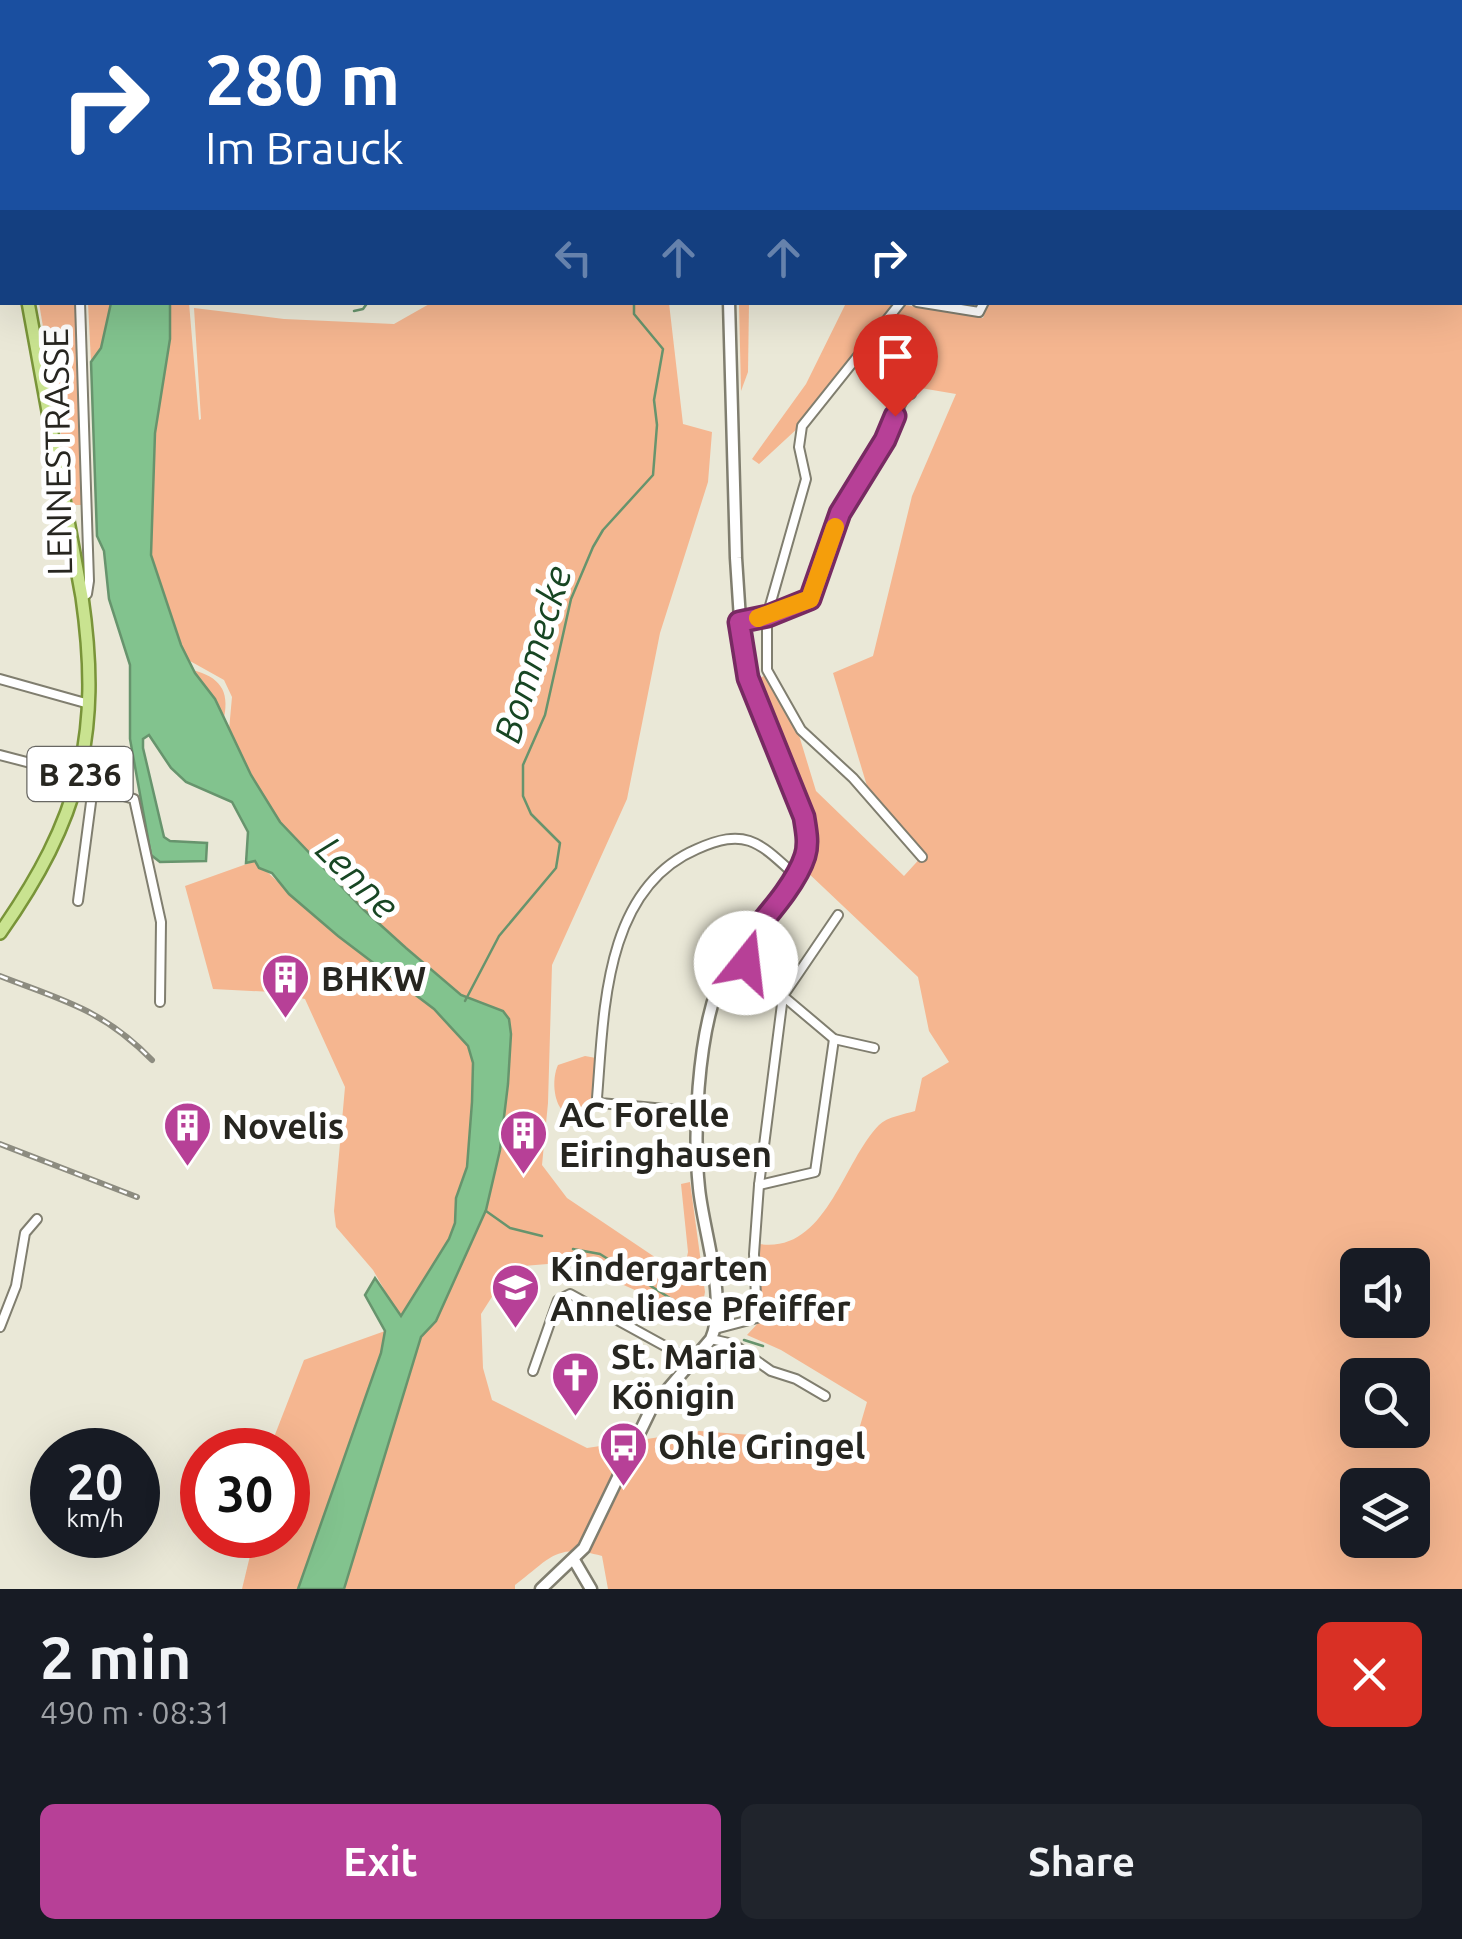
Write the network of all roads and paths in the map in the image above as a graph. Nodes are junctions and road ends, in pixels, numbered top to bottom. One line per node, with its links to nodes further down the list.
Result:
1 (29, 305): 8 (main road, LENNESTRASSE / B 236)
2 (80, 305): 8 (street, LENNESTRASSE)
3 (729, 305): 10 (street)
4 (899, 305): 9 (street)
5 (936, 305): 6 (street)
6 (982, 305)
7 (911, 394): 9 (street)
8 (82, 597): 12 (main road, LENNESTRASSE / B 236)
9 (768, 616): 10 (street); 16 (street)
10 (739, 622): 17 (street)
11 (0, 678): 12 (street)
12 (88, 704): 14 (main road, LENNESTRASSE / B 236)
13 (0, 755): 14 (street)
14 (80, 776): 15 (street); 20 (main road, LENNESTRASSE / B 236)
15 (93, 787): 18 (street); 23 (street)
16 (922, 857)
17 (796, 876): 21 (street); 26 (street)
18 (78, 901)
19 (838, 915): 22 (street)
20 (0, 932)
21 (736, 954): 22 (street); 26 (street)
22 (782, 996): 24 (street); 27 (street)
23 (160, 1002)
24 (834, 1038): 25 (street); 27 (street)
25 (874, 1048)
26 (698, 1112): 30 (street)
27 (759, 1185): 30 (street)
28 (37, 1219): 29 (street)
29 (0, 1327)
30 (713, 1334): 31 (street); 33 (street)
31 (692, 1361): 32 (street); 34 (street)
32 (533, 1371)
33 (825, 1396)
34 (574, 1560): 35 (street); 36 (street)
35 (541, 1589)
36 (591, 1589)

